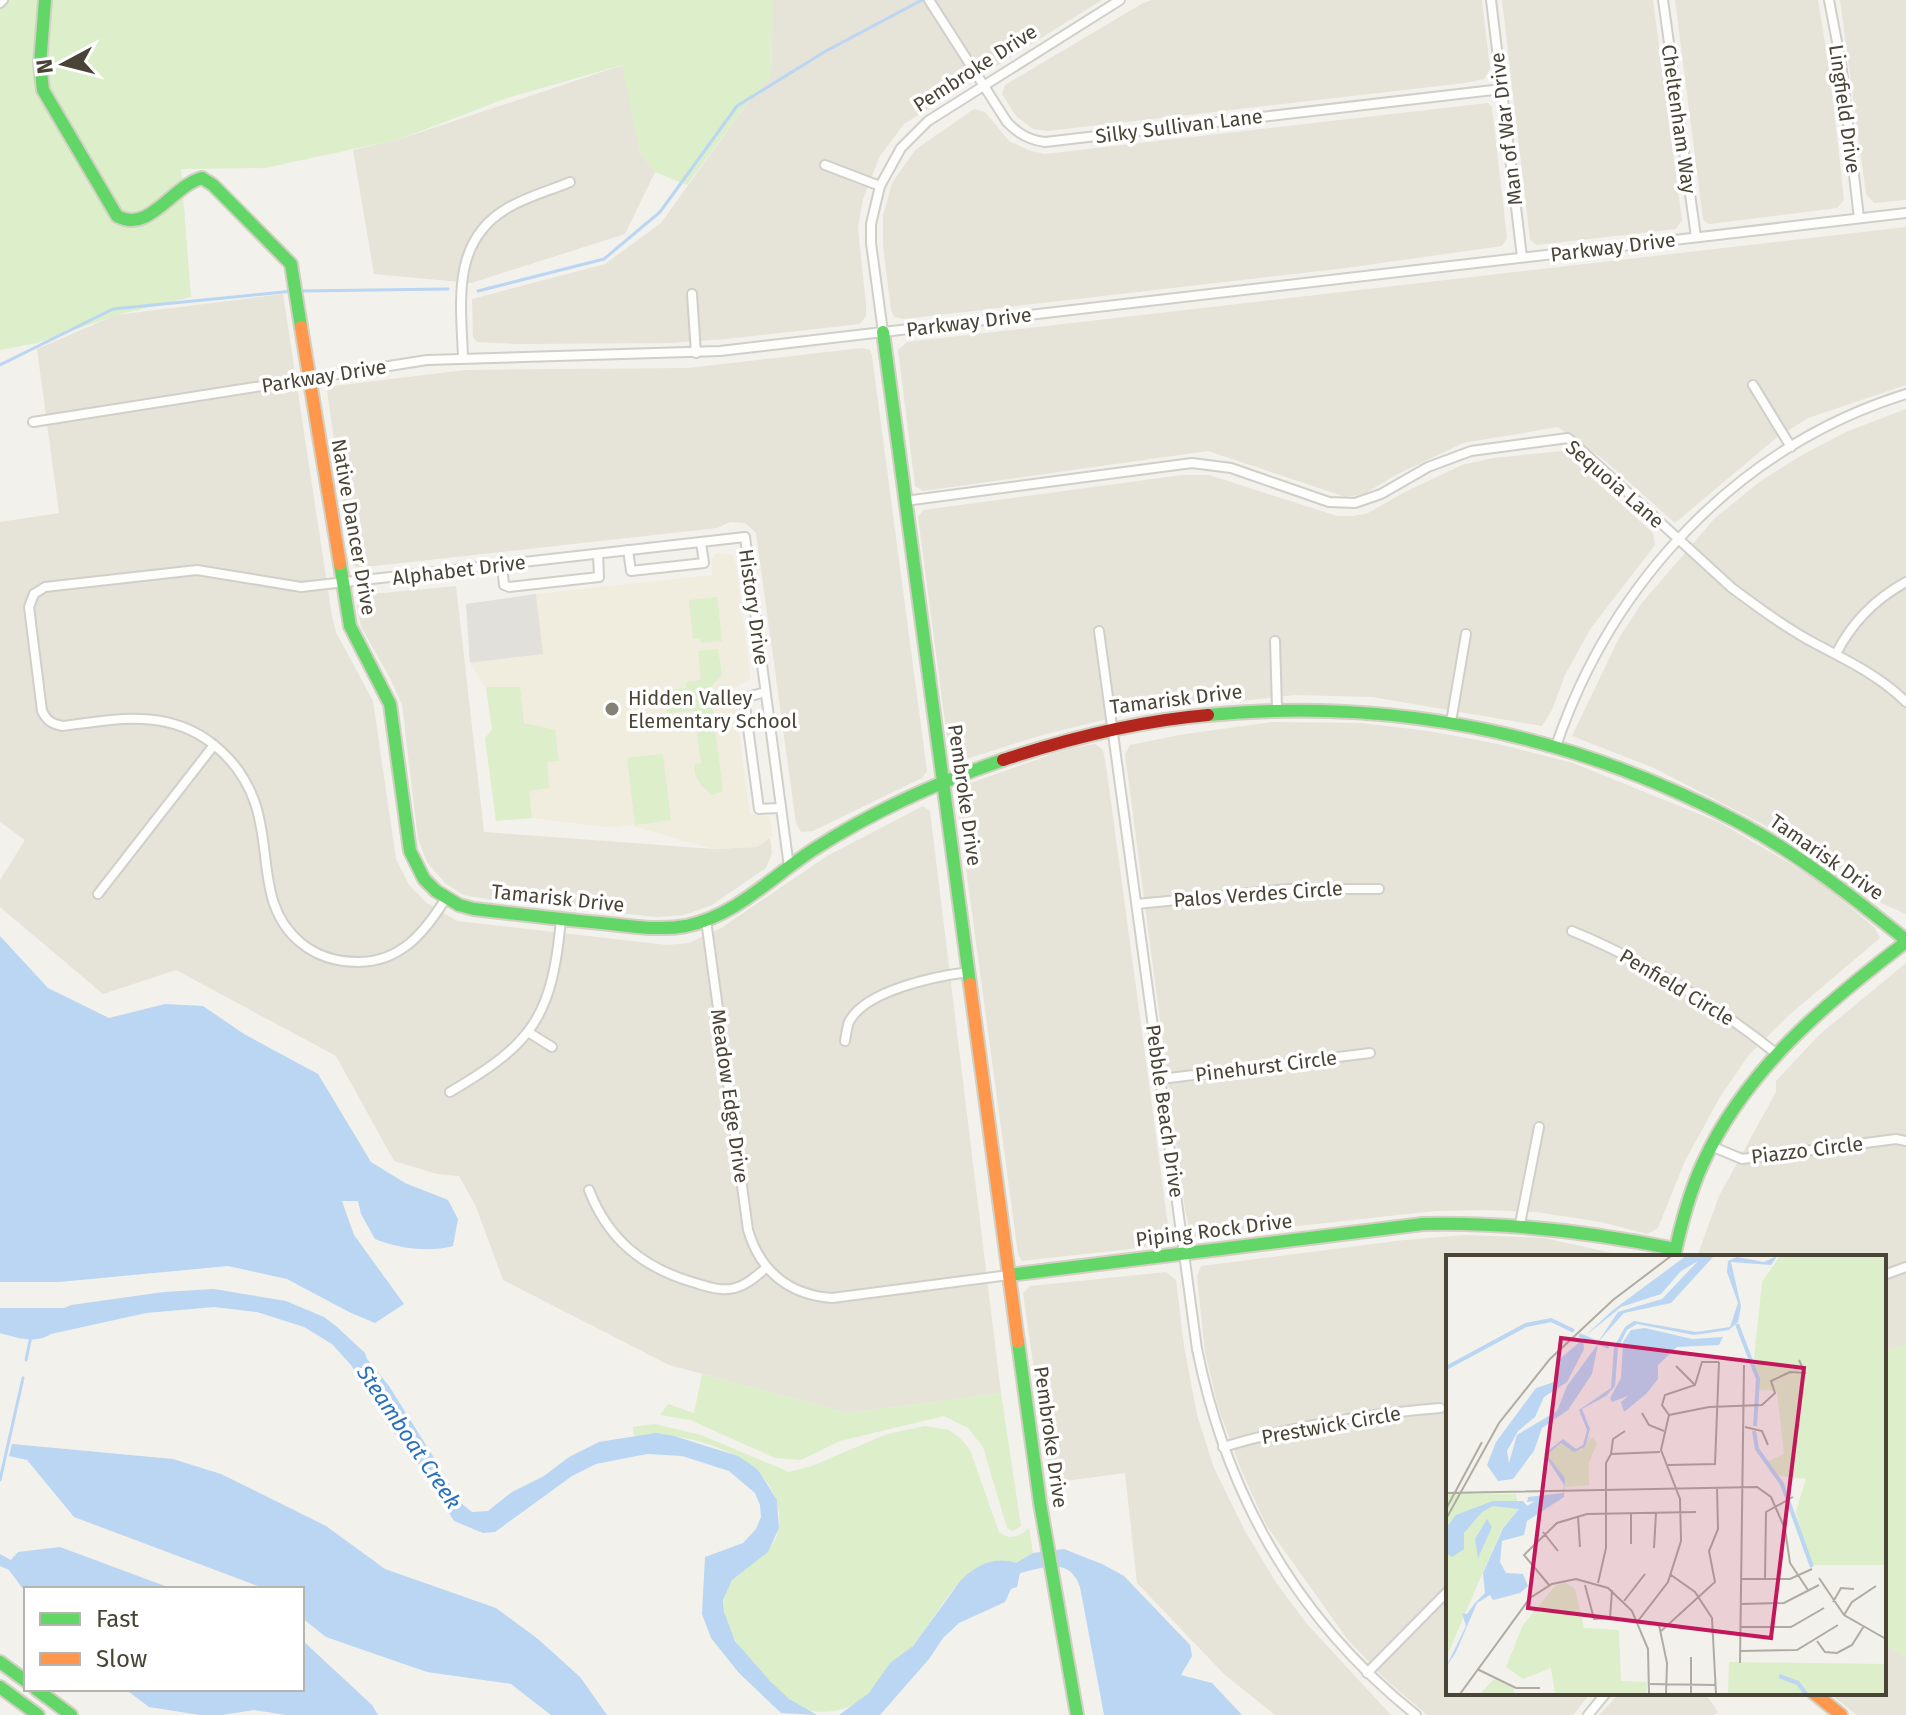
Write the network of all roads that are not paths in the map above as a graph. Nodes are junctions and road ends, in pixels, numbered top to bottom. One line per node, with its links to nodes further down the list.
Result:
1 (45, 0): 20 (street, Native Dancer Drive)
2 (929, 0): 7 (street, Silky Sullivan Lane)
3 (1120, 0): 7 (street, Pembroke Drive)
4 (1491, 0): 8 (street, Man of War Drive)
5 (1663, 0): 14 (street, Cheltenham Way)
6 (1829, 0): 13 (street, Lingfield Drive)
7 (984, 85): 8 (street, Silky Sullivan Lane); 11 (street, Pembroke Drive)
8 (1502, 89): 15 (street, Man of War Drive)
9 (825, 165): 11 (street)
10 (570, 182): 19 (street)
11 (880, 186): 17 (street, Pembroke Drive)
12 (1906, 213): 13 (street, Parkway Drive)
13 (1859, 218): 14 (street, Parkway Drive)
14 (1696, 237): 15 (street, Parkway Drive)
15 (1522, 257): 17 (street, Parkway Drive)
16 (692, 294): 18 (street)
17 (883, 332): 18 (street, Parkway Drive); 25 (street, Pembroke Drive)
18 (696, 353): 19 (street, Parkway Drive)
19 (463, 357): 20 (street, Parkway Drive)
20 (309, 378): 23 (street, Parkway Drive); 33 (street, Native Dancer Drive)
21 (1753, 385): 24 (street)
22 (1906, 394): 24 (street)
23 (33, 422)
24 (1791, 447): 27 (street)
25 (905, 501): 27 (street, Sequoia Lane); 45 (street, Pembroke Drive)
26 (745, 537): 28 (street, Alphabet Drive); 38 (street, History Drive)
27 (1678, 538): 37 (street, Sequoia Lane); 44 (street)
28 (701, 542): 29 (street, Alphabet Drive); 29 (street)
29 (628, 550): 30 (street, Alphabet Drive)
30 (598, 554): 31 (street, Alphabet Drive); 31 (street)
31 (502, 565): 33 (street, Alphabet Drive)
32 (1906, 582): 37 (street)
33 (342, 583): 43 (street, Alphabet Drive); 50 (street, Native Dancer Drive)
34 (1099, 631): 42 (street, Pebble Beach Drive)
35 (1466, 634): 41 (street)
36 (1275, 641): 40 (street)
37 (1836, 654): 39 (street, Sequoia Lane)
38 (765, 692): 46 (street, History Drive); 46 (street)
39 (1906, 702)
40 (1277, 708): 41 (street, Tamarisk Drive); 42 (street, Tamarisk Drive)
41 (1451, 722): 44 (street, Tamarisk Drive)
42 (1113, 726): 45 (street, Tamarisk Drive); 51 (street, Pebble Beach Drive)
43 (214, 745): 49 (street); 50 (street)
44 (1556, 746): 55 (street, Tamarisk Drive)
45 (943, 782): 47 (street, Tamarisk Drive); 56 (street, Pembroke Drive)
46 (781, 808): 47 (street, History Drive)
47 (789, 867): 53 (street, Tamarisk Drive)
48 (1379, 889): 51 (street, Palos Verdes Circle)
49 (98, 894)
50 (446, 898): 52 (street, Tamarisk Drive)
51 (1137, 904): 62 (street, Pebble Beach Drive)
52 (561, 919): 53 (street, Tamarisk Drive); 57 (street)
53 (706, 920): 72 (street, Meadow Edge Drive)
54 (1572, 931): 61 (street, Penfield Circle)
55 (1906, 941): 61 (street)
56 (969, 972): 58 (street); 74 (street, Pembroke Drive)
57 (528, 1032): 59 (street); 63 (street)
58 (845, 1041)
59 (552, 1047)
60 (1370, 1053): 62 (street, Pinehurst Circle)
61 (1777, 1054): 66 (street)
62 (1161, 1079): 69 (street, Pebble Beach Drive)
63 (450, 1092)
64 (1539, 1127): 68 (street)
65 (1906, 1141): 66 (street, Piazzo Circle)
66 (1711, 1146): 70 (street)
67 (589, 1190): 72 (street)
68 (1520, 1224): 69 (street, Piping Rock Drive); 70 (street, Piping Rock Drive)
69 (1184, 1253): 74 (street, Piping Rock Drive); 76 (street, Pebble Beach Drive)
70 (1675, 1253)
71 (1906, 1267): 73 (street)
72 (766, 1268): 74 (street, Piping Rock Drive)
73 (1886, 1274)
74 (1009, 1275): 87 (street, Pembroke Drive)
75 (1440, 1408): 76 (street, Prestwick Circle)
76 (1223, 1447): 79 (street, Pebble Beach Drive)
77 (1446, 1593): 79 (street)
78 (0, 1662): 80 (street)
79 (1367, 1673): 88 (street, Pebble Beach Drive)
80 (24, 1680)
81 (0, 1687): 85 (street)
82 (39, 1691): 86 (street)
83 (1604, 1695): 89 (street)
84 (1816, 1695): 90 (street)
85 (38, 1715)
86 (71, 1715)
87 (1077, 1715)
88 (1416, 1715)
89 (1588, 1715)
90 (1841, 1715)

